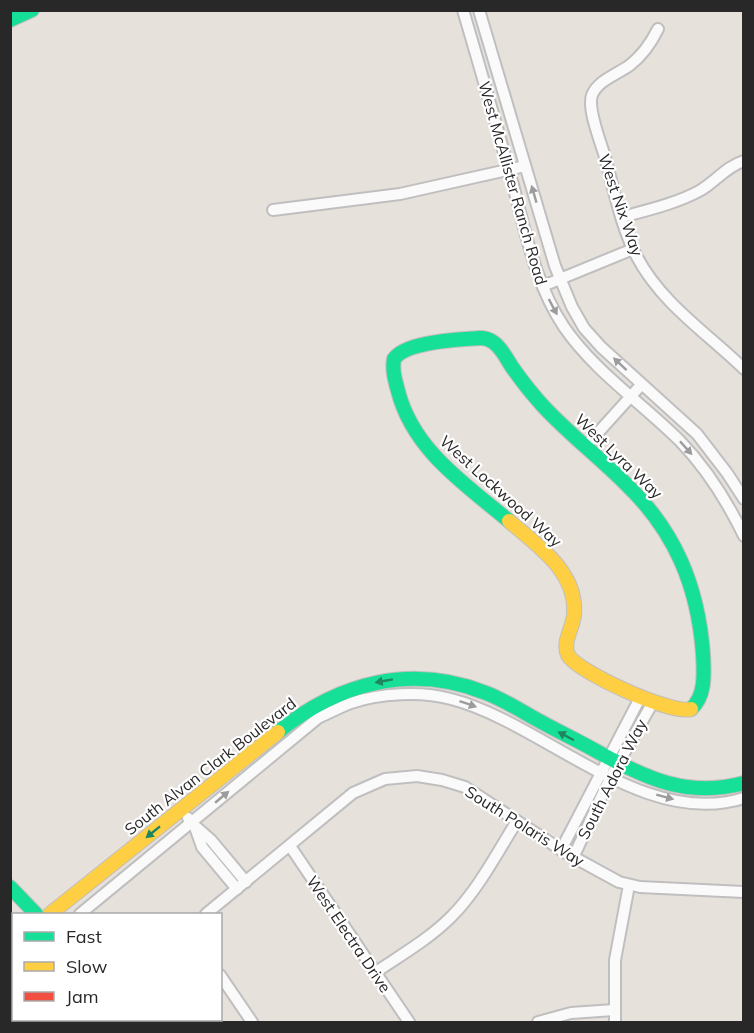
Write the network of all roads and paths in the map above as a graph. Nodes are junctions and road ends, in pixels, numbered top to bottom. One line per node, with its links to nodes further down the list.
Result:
1 (32, 10): 4 (street)
2 (463, 10): 8 (street, West McAllister Ranch Road)
3 (479, 10): 7 (street, West McAllister Ranch Road)
4 (10, 20)
5 (658, 29): 10 (street, West Nix Way)
6 (744, 161): 10 (street)
7 (525, 166): 8 (street); 12 (street, West McAllister Ranch Road, one-way to 7)
8 (509, 170): 9 (street); 13 (street, West McAllister Ranch Road)
9 (273, 210)
10 (622, 217): 11 (street, West Nix Way)
11 (633, 249): 12 (street); 15 (street, West Nix Way)
12 (560, 279): 13 (street); 16 (street, West McAllister Ranch Road, one-way to 12)
13 (543, 286): 17 (street, West McAllister Ranch Road, one-way to 17)
14 (397, 356): 18 (street, West Lyra Way); 21 (street, West Lockwood Way)
15 (744, 369)
16 (641, 384): 17 (street); 19 (street, West McAllister Ranch Road)
17 (630, 397): 18 (street); 20 (street, West McAllister Ranch Road, one-way to 20)
18 (586, 446): 21 (street, West Lyra Way)
19 (744, 500)
20 (744, 536)
21 (647, 699): 22 (street, South Adora Way)
22 (613, 761): 23 (street, South Adora Way); 24 (street, South Alvan Clark Boulevard); 26 (street, South Alvan Clark Boulevard, one-way to 26)
23 (605, 775): 25 (street, South Alvan Clark Boulevard, one-way to 25); 28 (street, South Alvan Clark Boulevard, one-way to 23); 30 (street, South Adora Way); 31 (street, South Adora Way)
24 (744, 783)
25 (744, 798)
26 (182, 809): 28 (street); 37 (street, South Alvan Clark Boulevard, one-way to 37)
27 (518, 821): 29 (street, South Polaris Way); 30 (street, South Polaris Way); 40 (street)
28 (193, 824): 33 (street); 38 (street, South Alvan Clark Boulevard)
29 (290, 846): 33 (street, South Polaris Way); 40 (street, West Electra Drive)
30 (561, 850): 31 (street, South Polaris Way)
31 (573, 858): 32 (street, South Polaris Way)
32 (629, 885): 35 (street, South Polaris Way); 42 (street)
33 (241, 886): 39 (street, South Polaris Way)
34 (10, 887): 36 (street)
35 (744, 892)
36 (34, 913)
37 (52, 913)
38 (82, 913)
39 (208, 913)
40 (376, 972): 44 (street, West Electra Drive)
41 (222, 978): 43 (street)
42 (614, 1010): 45 (street); 46 (street)
43 (252, 1023)
44 (409, 1023)
45 (538, 1023)
46 (615, 1023)

